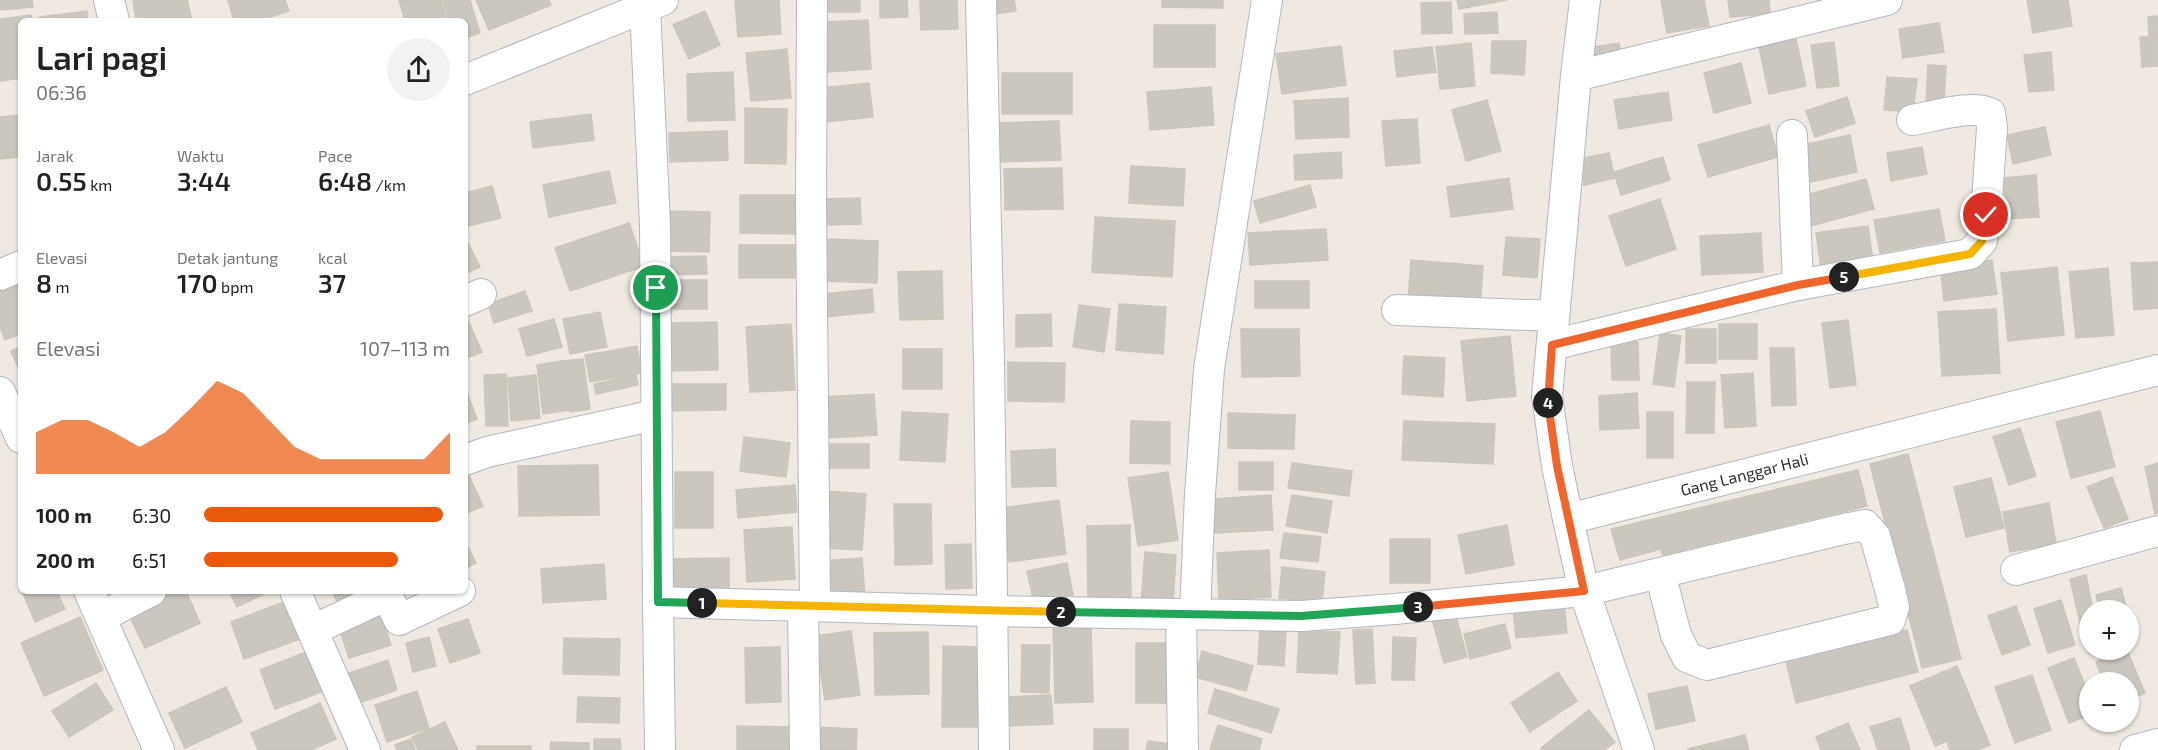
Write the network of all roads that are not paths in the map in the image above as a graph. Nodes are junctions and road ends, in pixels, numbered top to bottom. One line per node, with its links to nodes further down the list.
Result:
1 (109, 0): 9 (street)
2 (812, 0): 33 (street)
3 (981, 0): 34 (street)
4 (1268, 0): 35 (street)
5 (1585, 0): 10 (street)
6 (1887, 0): 10 (street)
7 (654, 3): 8 (street); 21 (street)
8 (613, 9): 11 (street)
9 (113, 18)
10 (1576, 76): 18 (street)
11 (468, 79)
12 (1912, 120): 16 (street)
13 (1792, 135): 16 (street)
14 (18, 267): 15 (street)
15 (0, 275)
16 (1798, 285): 19 (street)
17 (1397, 310): 18 (street)
18 (1554, 316): 19 (street)
19 (1552, 345): 23 (street)
20 (2158, 370): 23 (street, Gang Langgar Hali)
21 (656, 415): 22 (street); 31 (street)
22 (468, 459)
23 (1568, 519): 27 (street)
24 (2158, 531): 25 (street)
25 (2016, 570)
26 (1660, 573): 26 (street); 27 (street)
27 (1584, 591): 35 (street); 44 (street)
28 (138, 594): 32 (street)
29 (296, 594): 36 (street)
30 (453, 594): 36 (street)
31 (658, 602): 33 (street); 40 (street)
32 (95, 604): 38 (street)
33 (809, 606): 34 (street); 41 (street)
34 (993, 611): 35 (street); 42 (street)
35 (1188, 614): 43 (street)
36 (313, 630): 39 (street)
37 (2158, 744): 45 (street)
38 (159, 750)
39 (365, 750)
40 (660, 750)
41 (805, 750)
42 (994, 750)
43 (1183, 750)
44 (1639, 750)
45 (2135, 750)

